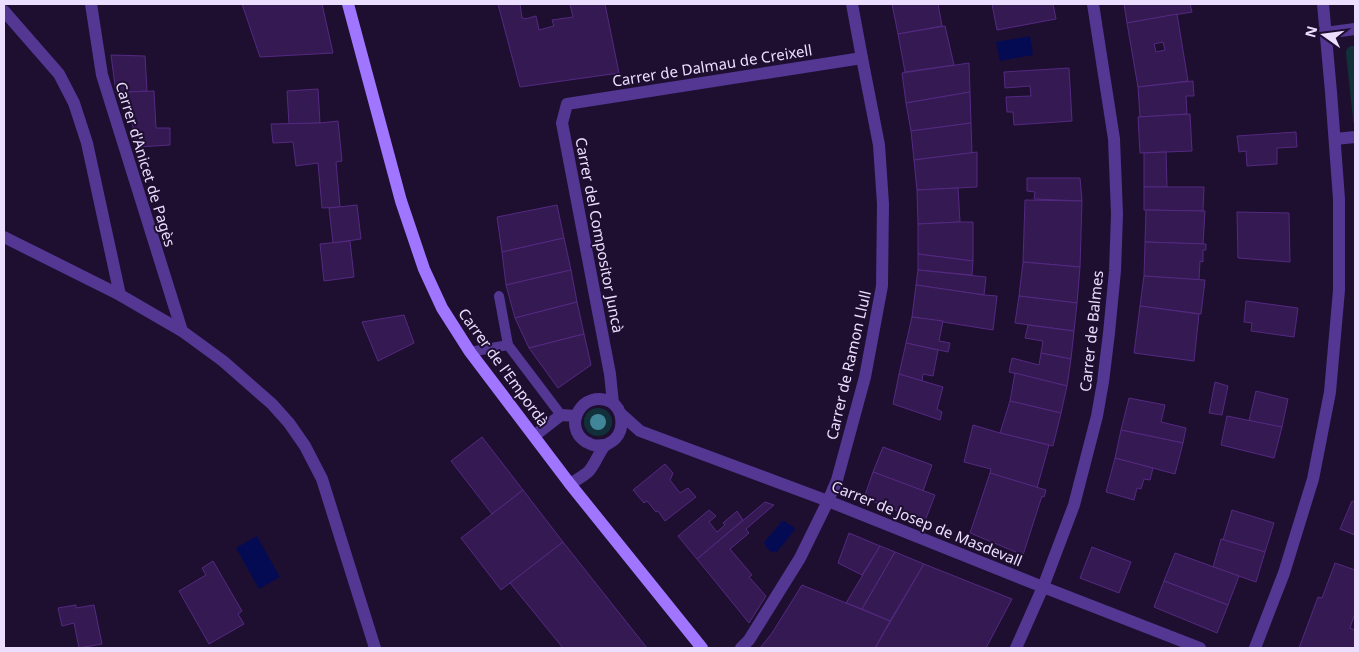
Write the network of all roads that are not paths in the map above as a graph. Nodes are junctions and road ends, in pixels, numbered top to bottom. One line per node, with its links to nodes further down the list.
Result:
1 (91, 4): 16 (street, Carrer d'Anicet de Pagès)
2 (348, 4): 18 (main road, Carrer de l'Empordà)
3 (852, 4): 9 (street, Carrer de Ramon Llull)
4 (1093, 4): 27 (street, Carrer de Balmes)
5 (1323, 4): 8 (street)
6 (4, 11): 14 (street)
7 (1355, 29): 8 (street)
8 (1325, 33): 12 (street)
9 (862, 58): 10 (street, Carrer de Dalmau de Creixell); 26 (street, Carrer de Ramon Llull)
10 (567, 104): 19 (street, Carrer del Compositor Juncà)
11 (1355, 137): 12 (street)
12 (1334, 139): 33 (street)
13 (4, 237): 14 (street)
14 (120, 295): 16 (street)
15 (499, 296): 17 (lane)
16 (182, 331): 28 (street)
17 (508, 345): 18 (lane); 20 (lane)
18 (470, 352): 23 (main road, Carrer de l'Empordà)
19 (612, 405): 21 (street); 22 (street); 24 (street)
20 (561, 415): 21 (street); 23 (street)
21 (576, 416): 24 (street)
22 (640, 431): 24 (street); 26 (street, Carrer de Josep de Masdevall)
23 (534, 436): 25 (main road, Carrer de l'Empordà)
24 (610, 442): 25 (street)
25 (570, 484): 29 (main road, Carrer de l'Empordà)
26 (828, 501): 27 (street, Carrer de Josep de Masdevall); 30 (street, Carrer de Ramon Llull)
27 (1043, 587): 31 (street, Carrer de Balmes); 32 (street, Carrer de Josep de Masdevall)
28 (375, 648)
29 (702, 648)
30 (740, 648)
31 (1016, 648)
32 (1200, 648)
33 (1255, 648)

